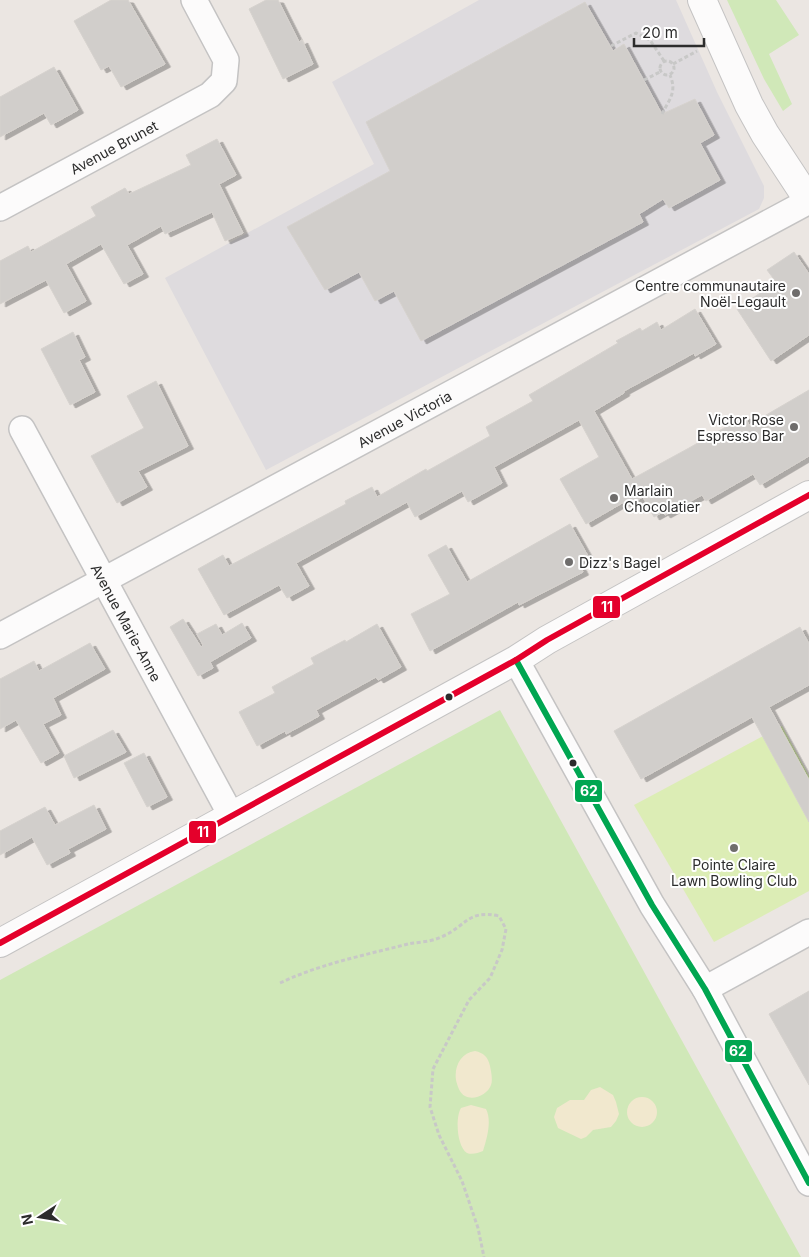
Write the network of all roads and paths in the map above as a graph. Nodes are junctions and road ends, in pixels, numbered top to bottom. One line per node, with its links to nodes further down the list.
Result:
1 (194, 0): 10 (street, Avenue Brunet)
2 (702, 0): 9 (street)
3 (611, 46): 4 (path)
4 (664, 61): 5 (path); 6 (path)
5 (660, 72): 6 (path); 7 (path)
6 (670, 74): 8 (path)
7 (644, 80)
8 (662, 114)
9 (809, 201): 13 (street, Avenue Victoria)
10 (0, 208)
11 (22, 429): 13 (street, Avenue Marie-Anne)
12 (809, 495): 15 (street)
13 (104, 580): 14 (street, Avenue Victoria); 16 (street, Avenue Marie-Anne)
14 (0, 636)
15 (516, 660): 16 (street); 20 (street)
16 (232, 817): 18 (street)
17 (809, 932): 20 (street)
18 (0, 943)
19 (280, 983): 22 (path)
20 (705, 989): 21 (street)
21 (809, 1183)
22 (484, 1257)

